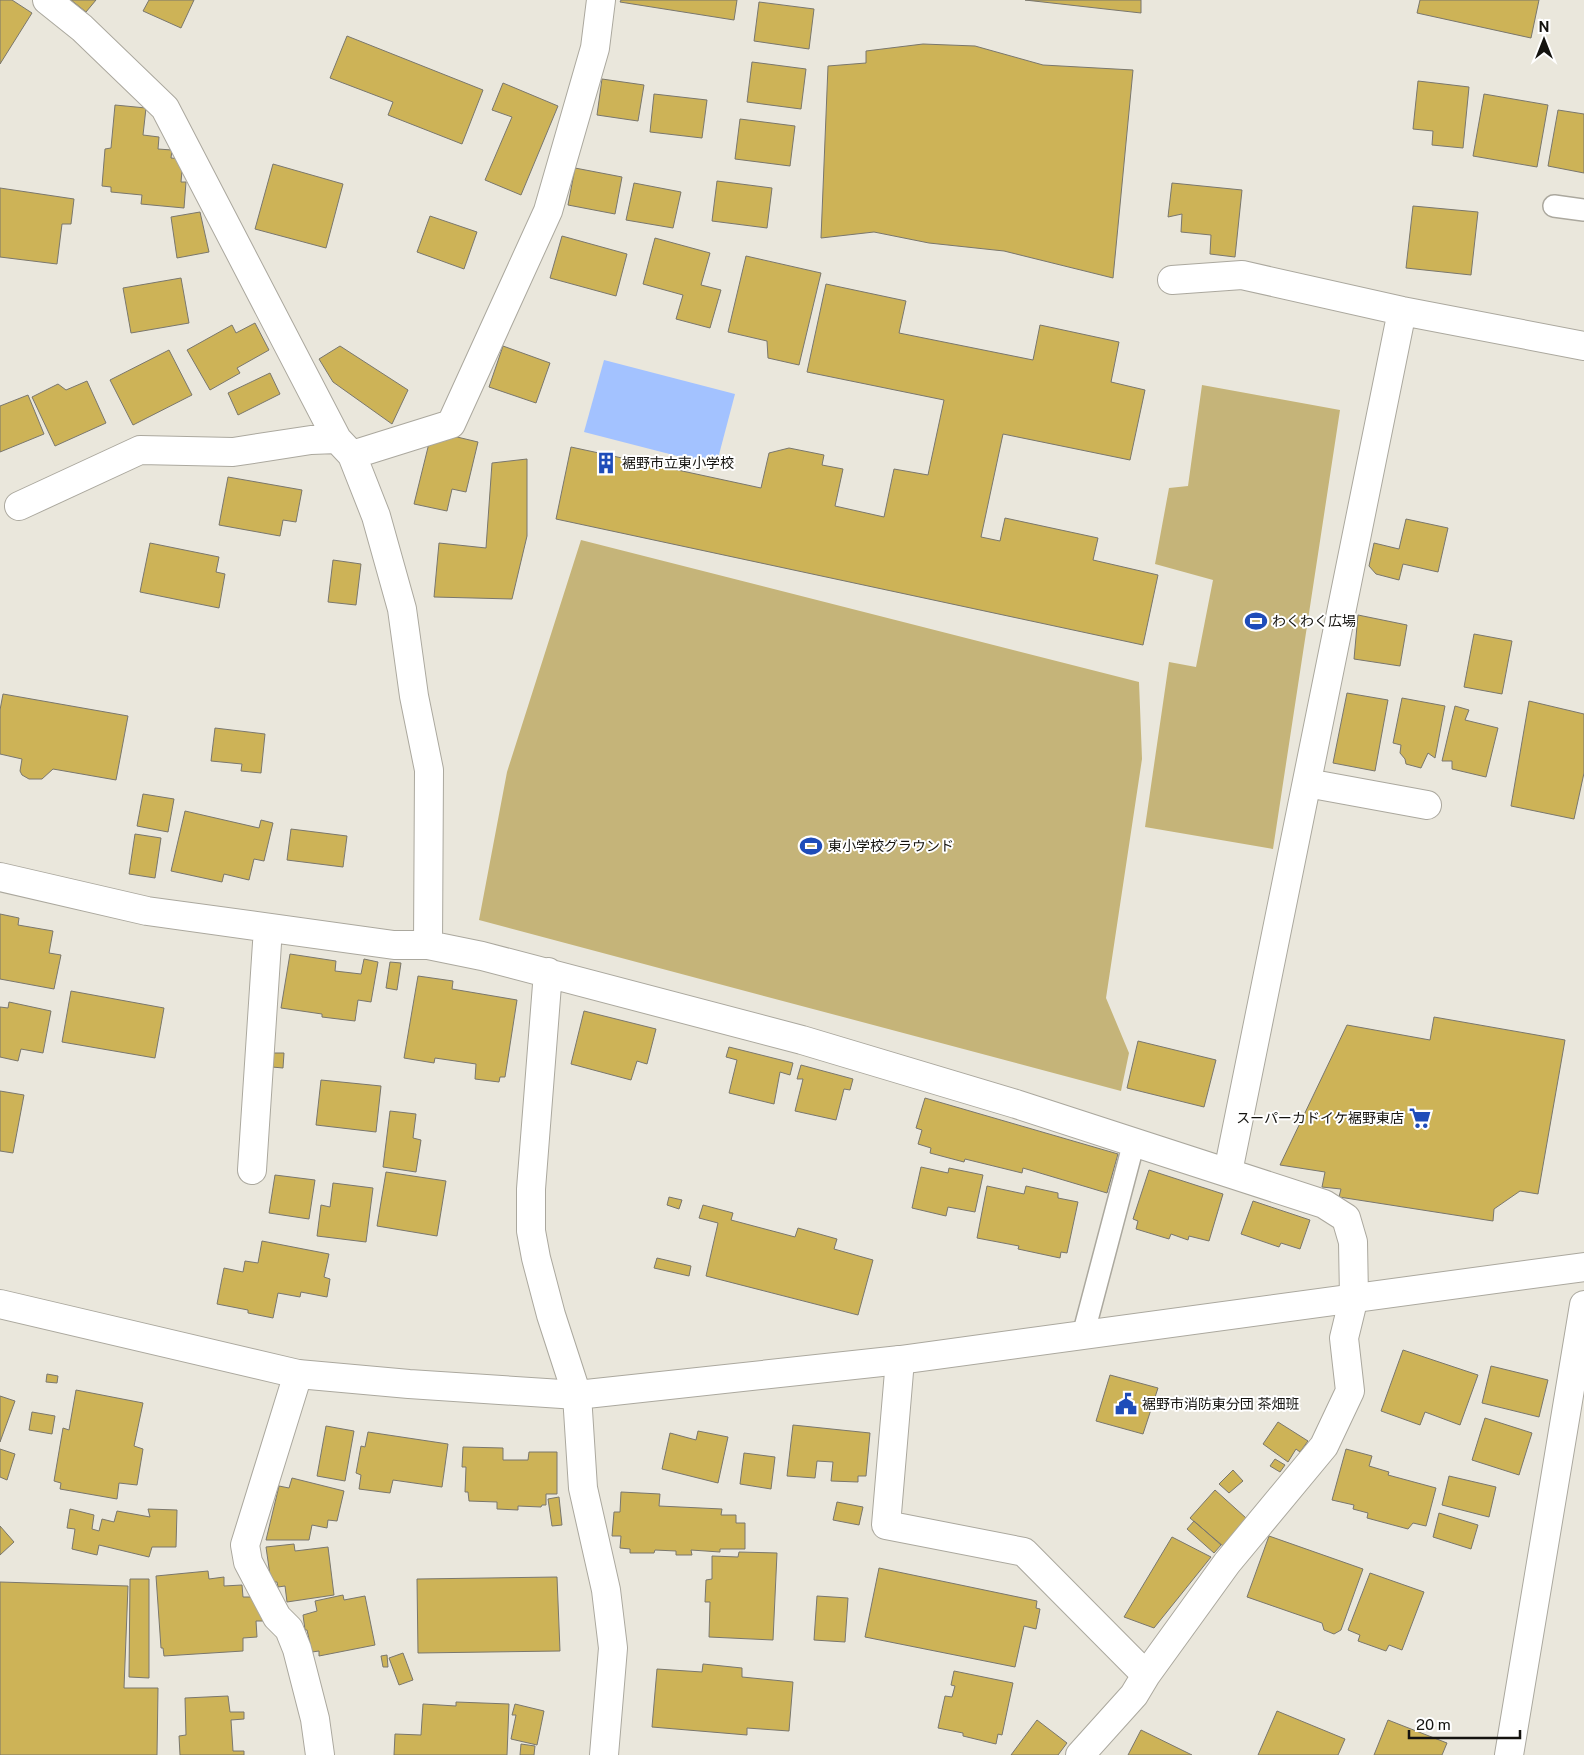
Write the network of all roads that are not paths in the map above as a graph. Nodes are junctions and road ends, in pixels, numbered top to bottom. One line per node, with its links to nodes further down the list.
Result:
1 (47, 0): 8 (street)
2 (600, 0): 8 (street)
3 (1554, 206): 4 (lane)
4 (1584, 210)
5 (1172, 280): 6 (street)
6 (1402, 311): 7 (street); 10 (street)
7 (1584, 346)
8 (344, 447): 9 (street); 14 (street)
9 (20, 506)
10 (1307, 783): 11 (street); 18 (street)
11 (1426, 805)
12 (0, 876): 13 (street)
13 (268, 928): 14 (street); 17 (street)
14 (428, 946): 15 (street)
15 (548, 972): 16 (street); 26 (street)
16 (1134, 1142): 18 (street); 23 (lane)
17 (252, 1170)
18 (1228, 1172): 20 (street)
19 (1584, 1267): 20 (street)
20 (1354, 1297): 23 (street); 27 (street)
21 (0, 1304): 25 (street)
22 (1584, 1304): 31 (street)
23 (1083, 1335): 24 (street)
24 (900, 1360): 26 (street); 27 (street)
25 (298, 1374): 26 (street); 28 (street)
26 (577, 1394): 29 (street)
27 (1146, 1675): 30 (street)
28 (320, 1755)
29 (604, 1755)
30 (1080, 1755)
31 (1509, 1755)

